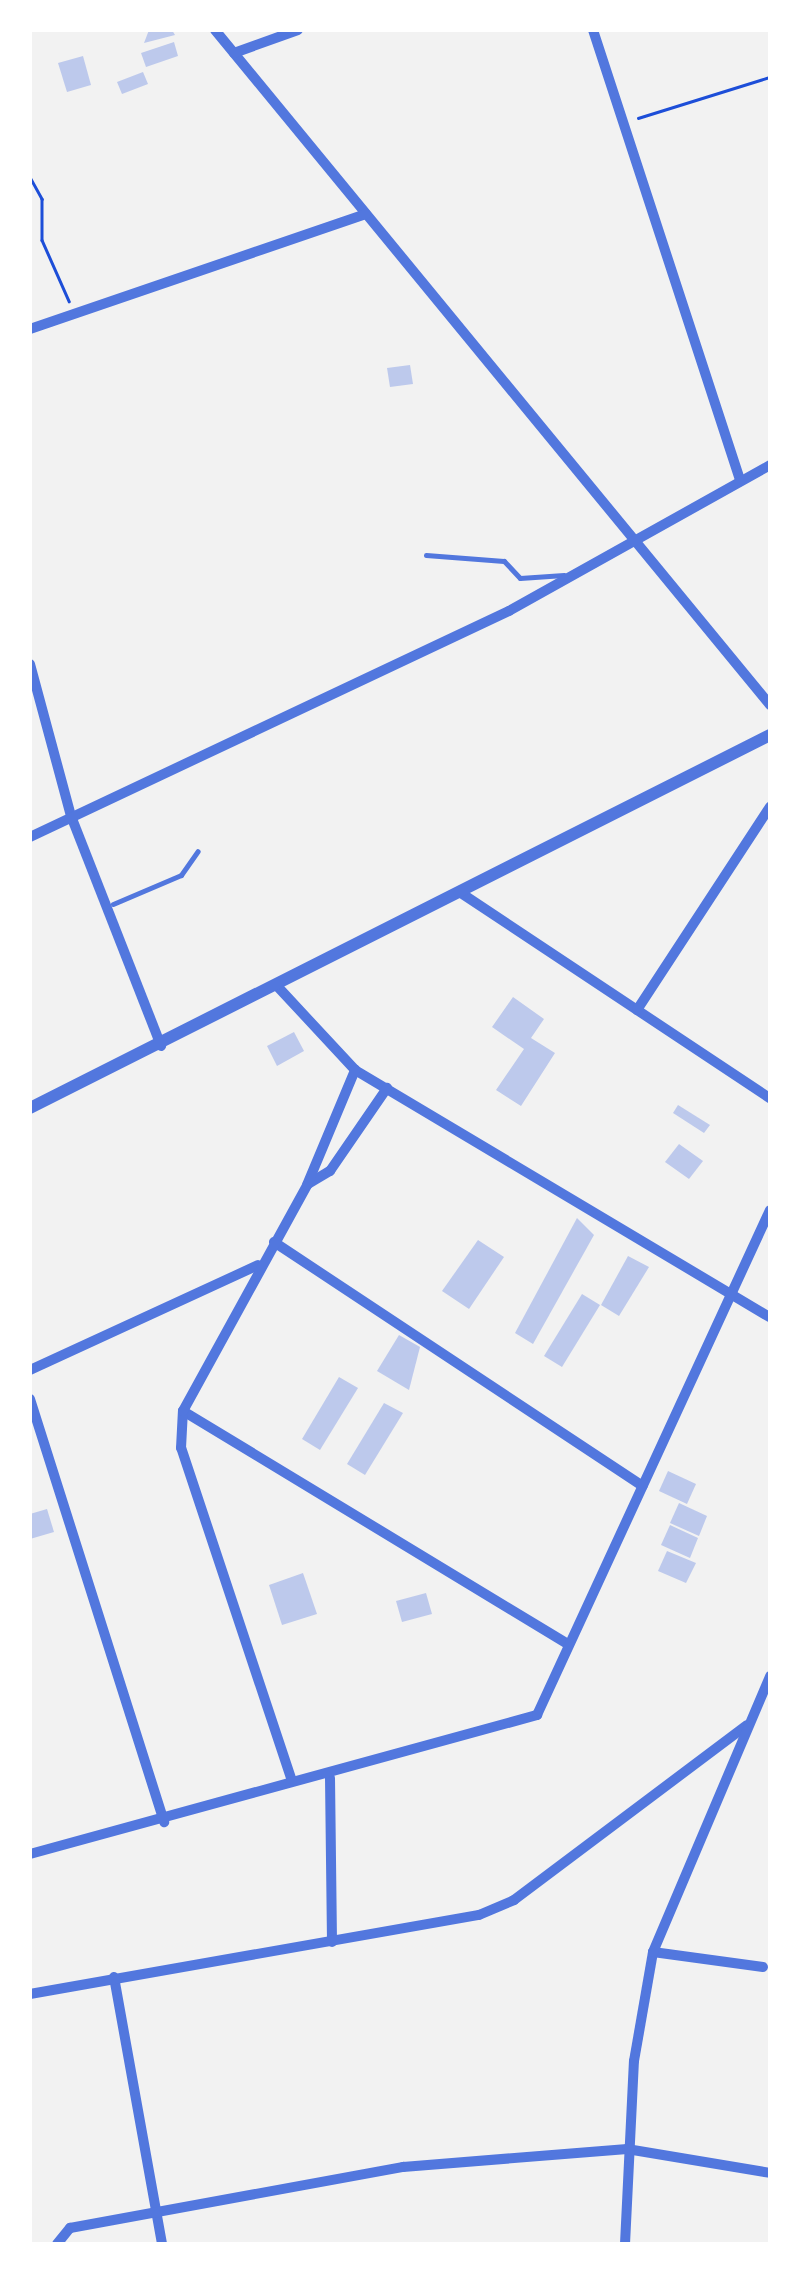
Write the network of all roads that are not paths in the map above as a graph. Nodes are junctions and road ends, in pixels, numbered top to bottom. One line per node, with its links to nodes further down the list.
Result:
1 (215, 30): 4 (street)
2 (298, 30): 4 (street)
3 (593, 30): 8 (street)
4 (234, 53): 5 (street)
5 (366, 214): 6 (street); 9 (street)
6 (30, 329)
7 (770, 465): 8 (street)
8 (740, 480): 9 (street)
9 (631, 536): 11 (street); 13 (street)
10 (426, 555): 11 (lane)
11 (578, 576): 16 (street)
12 (30, 664): 16 (street)
13 (770, 705)
14 (770, 735): 19 (street)
15 (770, 808): 22 (street)
16 (72, 816): 17 (street); 20 (street)
17 (30, 837)
18 (198, 851): 20 (lane)
19 (460, 893): 21 (street); 22 (street)
20 (113, 904): 23 (street)
21 (278, 987): 23 (street); 24 (street)
22 (637, 1010): 26 (street)
23 (161, 1046): 27 (street)
24 (355, 1070): 25 (street); 28 (street)
25 (387, 1088): 28 (street); 32 (street)
26 (770, 1098)
27 (30, 1108)
28 (307, 1185): 30 (street)
29 (770, 1210): 32 (street)
30 (274, 1242): 31 (street); 37 (street)
31 (259, 1264): 34 (street); 36 (street)
32 (732, 1294): 33 (street); 37 (street)
33 (770, 1317)
34 (30, 1370)
35 (30, 1399): 43 (street)
36 (183, 1411): 38 (street); 41 (street)
37 (642, 1486): 38 (street)
38 (570, 1646): 42 (street)
39 (770, 1676): 40 (street)
40 (747, 1726): 45 (street); 46 (street)
41 (291, 1778): 42 (street); 43 (street)
42 (330, 1778): 45 (street)
43 (164, 1822): 44 (street)
44 (30, 1854)
45 (332, 1942): 48 (street)
46 (653, 1952): 47 (street); 50 (street)
47 (763, 1968)
48 (114, 1977): 49 (street); 52 (street)
49 (30, 1994)
50 (627, 2148): 51 (street); 52 (street); 55 (street)
51 (770, 2173)
52 (156, 2211): 53 (street); 54 (street)
53 (57, 2244)
54 (162, 2244)
55 (624, 2244)

